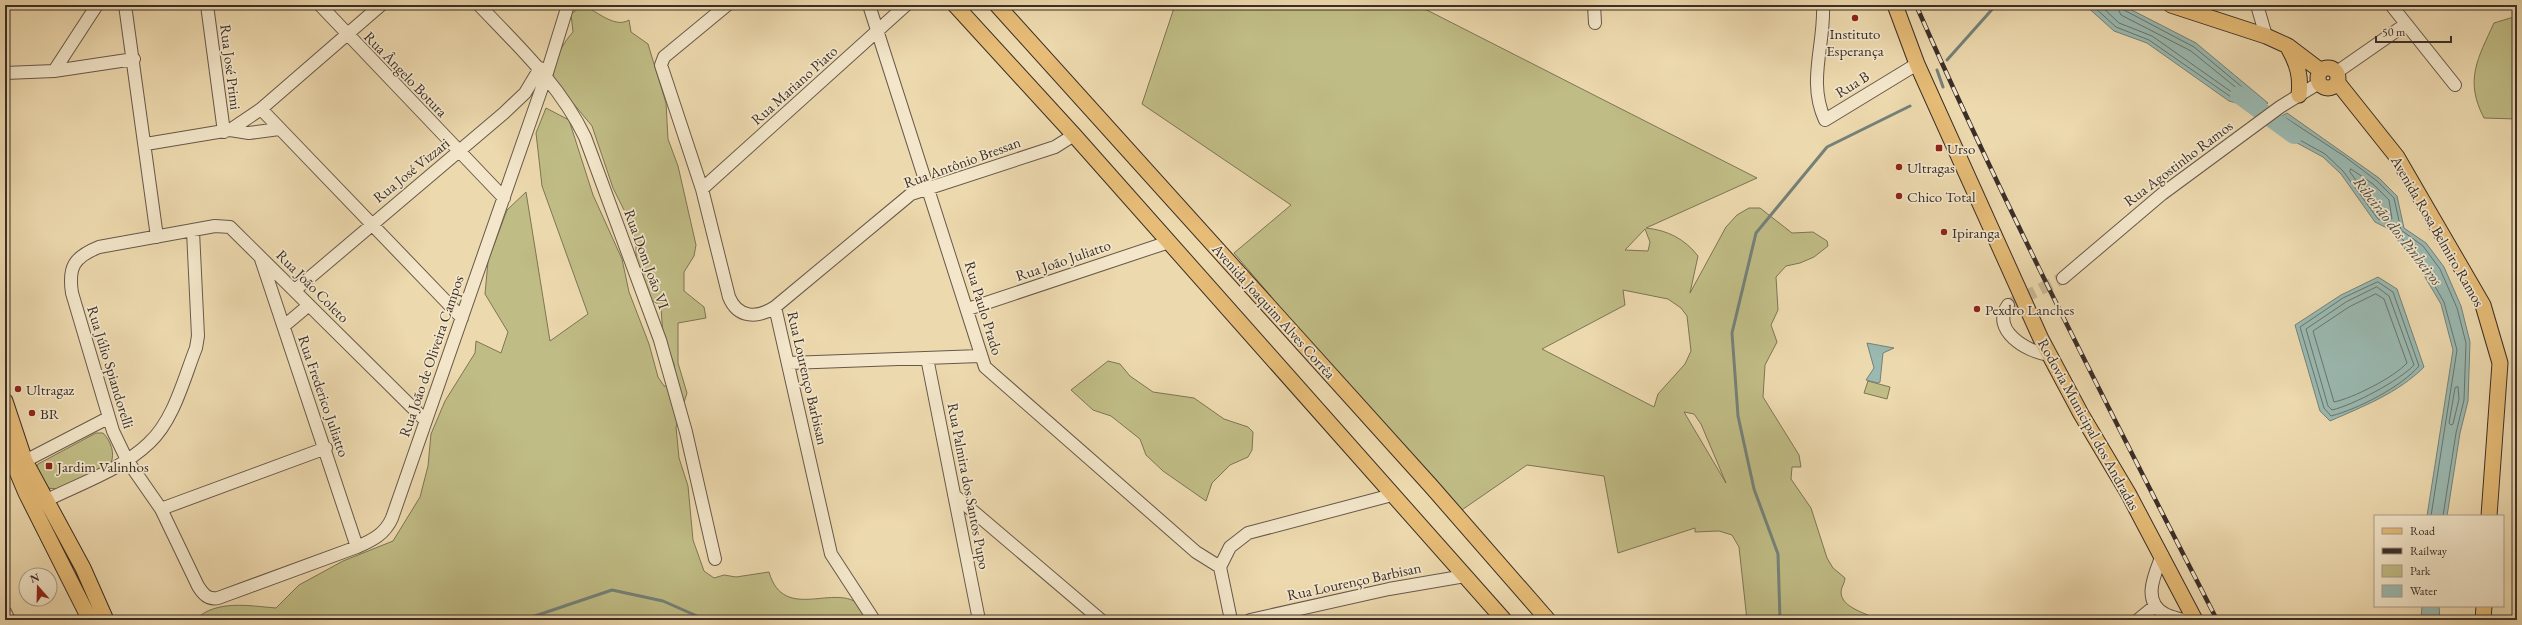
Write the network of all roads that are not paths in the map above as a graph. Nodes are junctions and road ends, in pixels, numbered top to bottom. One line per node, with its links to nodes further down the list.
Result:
1 (96, 5): 27 (street)
2 (125, 5): 25 (street)
3 (207, 5): 36 (street, Rua José Primi)
4 (320, 5): 22 (street, Rua Ângelo Botura)
5 (381, 5): 22 (street)
6 (479, 5): 28 (street, Rua Dom João VI)
7 (568, 5): 28 (street, Rua João de Oliveira Campos)
8 (727, 5): 41 (street, Rua Lourenço Barbisan)
9 (869, 5): 21 (street, Rua Paulo Prado)
10 (906, 5): 21 (street, Rua Mariano Piato)
11 (955, 5): 37 (main road)
12 (997, 5): 90 (main road, Avenida Joaquim Alves Corrêa)
13 (1594, 5): 19 (street)
14 (1823, 5): 26 (street, Rua B)
15 (1895, 5): 26 (main road, Rodovia Municipal dos Andradas)
16 (2172, 5): 23 (main road)
17 (2257, 5): 23 (street)
18 (2391, 5): 20 (street)
19 (1594, 23)
20 (2406, 24): 31 (street); 32 (street)
21 (878, 31): 40 (street, Rua Paulo Prado); 41 (street, Rua Mariano Piato)
22 (346, 33): 34 (street); 39 (street, Rua Ângelo Botura)
23 (2266, 36): 24 (main road)
24 (2288, 46): 30 (main road); 33 (main road)
25 (134, 59): 27 (street); 38 (street)
26 (1917, 64): 56 (main road, Rodovia Municipal dos Andradas)
27 (54, 70): 29 (street)
28 (543, 72): 39 (street, Rua José Vizzari); 42 (street, Rua João de Oliveira Campos); 74 (street, Rua Dom João VI)
29 (5, 73)
30 (2320, 77): 31 (main road); 33 (street, Rua Agostinho Ramos)
31 (2337, 77): 71 (main road, Avenida Rosa Belmiro Ramos)
32 (2455, 85)
33 (2299, 95): 48 (street, Rua Agostinho Ramos)
34 (261, 109): 35 (street); 36 (street)
35 (278, 128): 36 (street); 43 (street)
36 (227, 131): 38 (street)
37 (1074, 135): 40 (street, Rua Antônio Bressan); 46 (main road)
38 (146, 144): 45 (street)
39 (459, 152): 42 (street, Rua Ângelo Botura); 43 (street, Rua José Vizzari)
40 (928, 188): 52 (street, Rua Antônio Bressan); 53 (street, Rua Paulo Prado)
41 (702, 189): 52 (street, Rua Lourenço Barbisan)
42 (504, 198): 54 (street, Rua João de Oliveira Campos)
43 (371, 224): 49 (street, Rua José Vizzari); 54 (street)
44 (193, 231): 45 (street, Rua João Coleto); 47 (street, Rua João Coleto); 65 (street)
45 (157, 237): 61 (street, Rua Júlio Spiandorelli)
46 (1169, 242): 53 (street, Rua João Juliatto); 68 (main road)
47 (260, 256): 49 (street, Rua João Coleto); 55 (street, Rua Frederico Juliatto)
48 (2063, 278)
49 (295, 290): 51 (street, Rua João Coleto)
50 (2008, 304): 56 (street)
51 (309, 305): 55 (street); 62 (street, Rua João Coleto)
52 (775, 307): 59 (street, Rua Lourenço Barbisan)
53 (968, 309): 57 (street, Rua Paulo Prado)
54 (462, 318): 62 (street, Rua João de Oliveira Campos)
55 (284, 326): 64 (street, Rua Frederico Juliatto)
56 (2049, 355): 73 (main road, Rodovia Municipal dos Andradas)
57 (980, 356): 58 (street); 75 (street, Rua Paulo Prado)
58 (927, 358): 59 (street); 67 (street, Rua Palmira dos Santos Pupo)
59 (788, 363): 84 (street, Rua Lourenço Barbisan)
60 (5, 401): 66 (main road)
61 (108, 418): 65 (street, Rua Júlio Spiandorelli); 66 (street)
62 (425, 420): 72 (street, Rua João de Oliveira Campos)
63 (5, 443): 82 (main road)
64 (326, 448): 70 (street); 72 (street, Rua Frederico Juliatto)
65 (127, 460): 69 (street); 70 (street, Rua Júlio Spiandorelli)
66 (25, 461): 69 (main road)
67 (954, 495): 85 (street, Rua Palmira dos Santos Pupo); 86 (street)
68 (1392, 495): 75 (street); 76 (main road)
69 (45, 501): 83 (main road)
70 (160, 509): 77 (street, Rua Júlio Spiandorelli)
71 (2489, 515)
72 (357, 548): 77 (street, Rua João de Oliveira Campos)
73 (2162, 555): 78 (street); 93 (main road, Rodovia Municipal dos Andradas)
74 (715, 559)
75 (1220, 567): 87 (street)
76 (1465, 576): 88 (street, Rua Lourenço Barbisan); 89 (main road)
77 (204, 594)
78 (2155, 606): 91 (street); 92 (street)
79 (2484, 607): 94 (main road)
80 (5, 612): 81 (street)
81 (9, 620)
82 (90, 620)
83 (106, 620)
84 (874, 620)
85 (980, 620)
86 (1101, 620)
87 (1231, 620)
88 (1250, 620)
89 (1504, 620)
90 (1548, 620)
91 (2138, 620)
92 (2183, 620)
93 (2195, 620)
94 (2483, 620)

